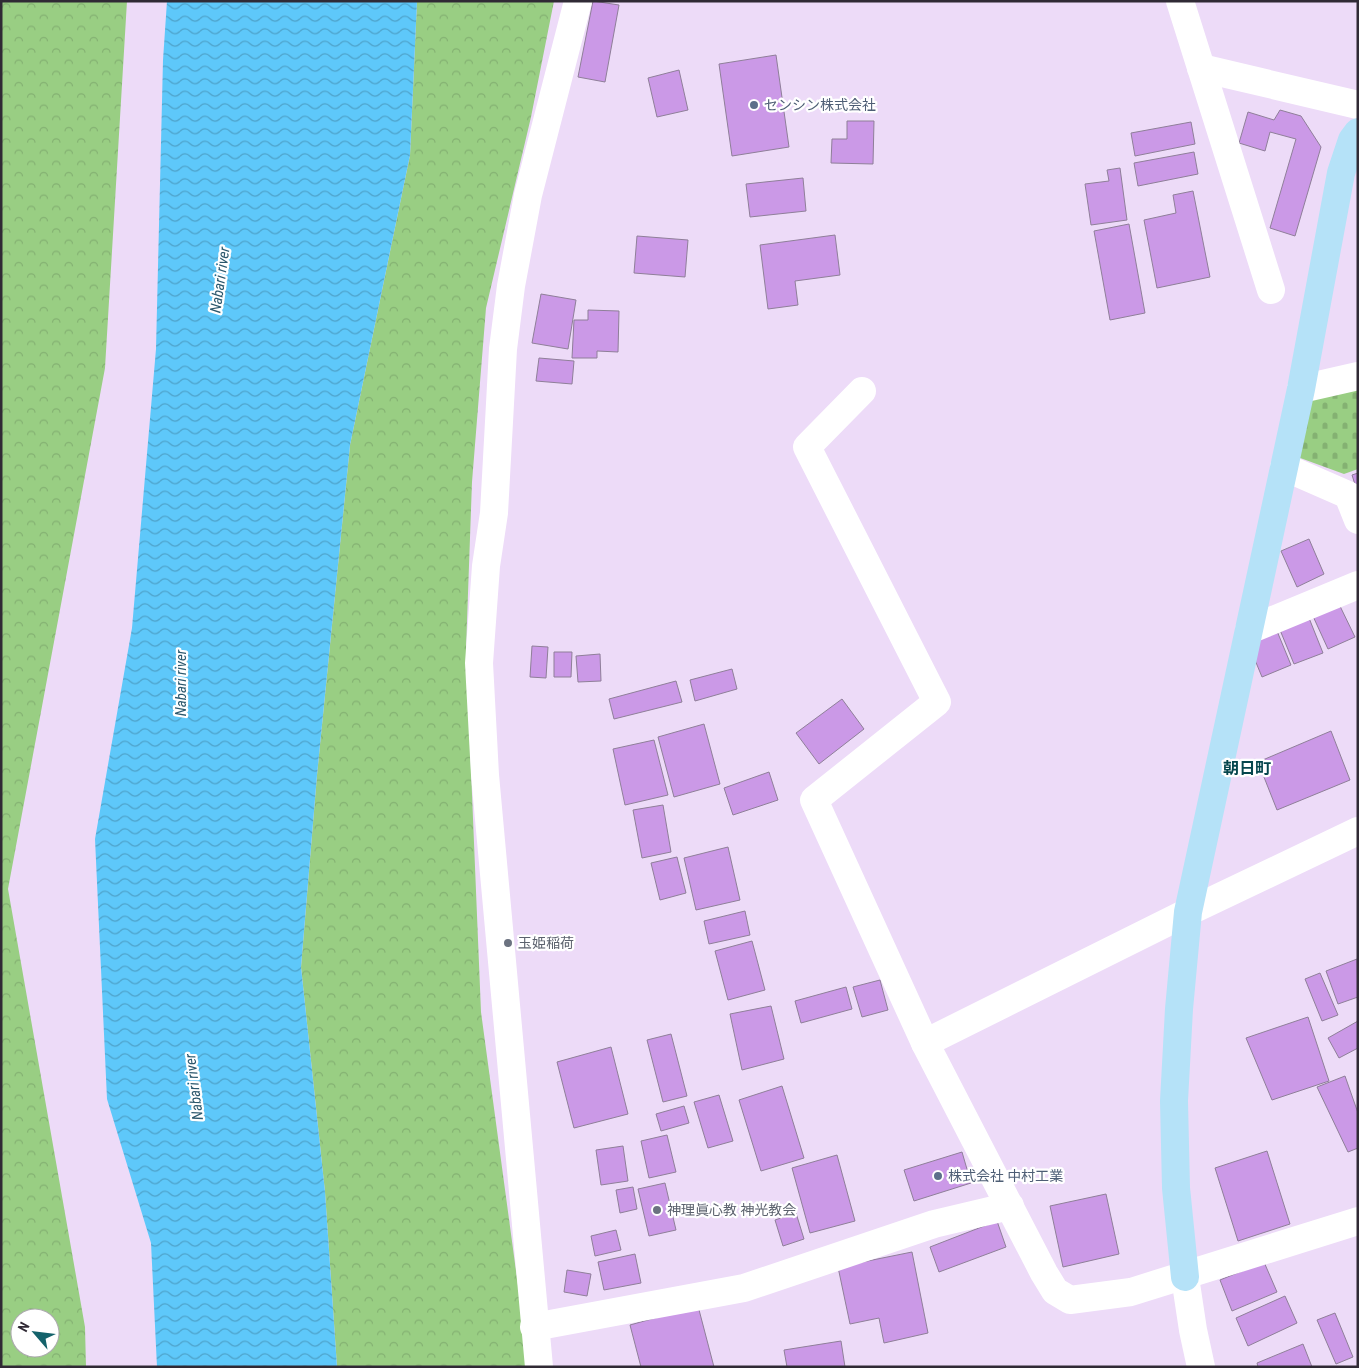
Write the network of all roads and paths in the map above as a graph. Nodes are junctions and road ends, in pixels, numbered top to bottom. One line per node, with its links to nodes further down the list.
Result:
1 (578, 1): 20 (street)
2 (1180, 1): 3 (street)
3 (1201, 68): 4 (street); 6 (street)
4 (1358, 105)
5 (1358, 132): 8 (street)
6 (1271, 290)
7 (1358, 376): 8 (street)
8 (1301, 389): 10 (street)
9 (862, 391): 16 (street)
10 (1284, 467): 11 (street); 13 (street)
11 (1358, 520)
12 (1358, 584): 13 (street)
13 (1249, 630): 15 (street)
14 (1358, 831): 15 (street)
15 (1188, 912): 16 (street); 19 (street)
16 (925, 1043): 17 (street)
17 (1010, 1206): 19 (street); 20 (street)
18 (1358, 1222): 19 (street)
19 (1185, 1277): 22 (street)
20 (534, 1327): 21 (street)
21 (539, 1367)
22 (1201, 1367)

